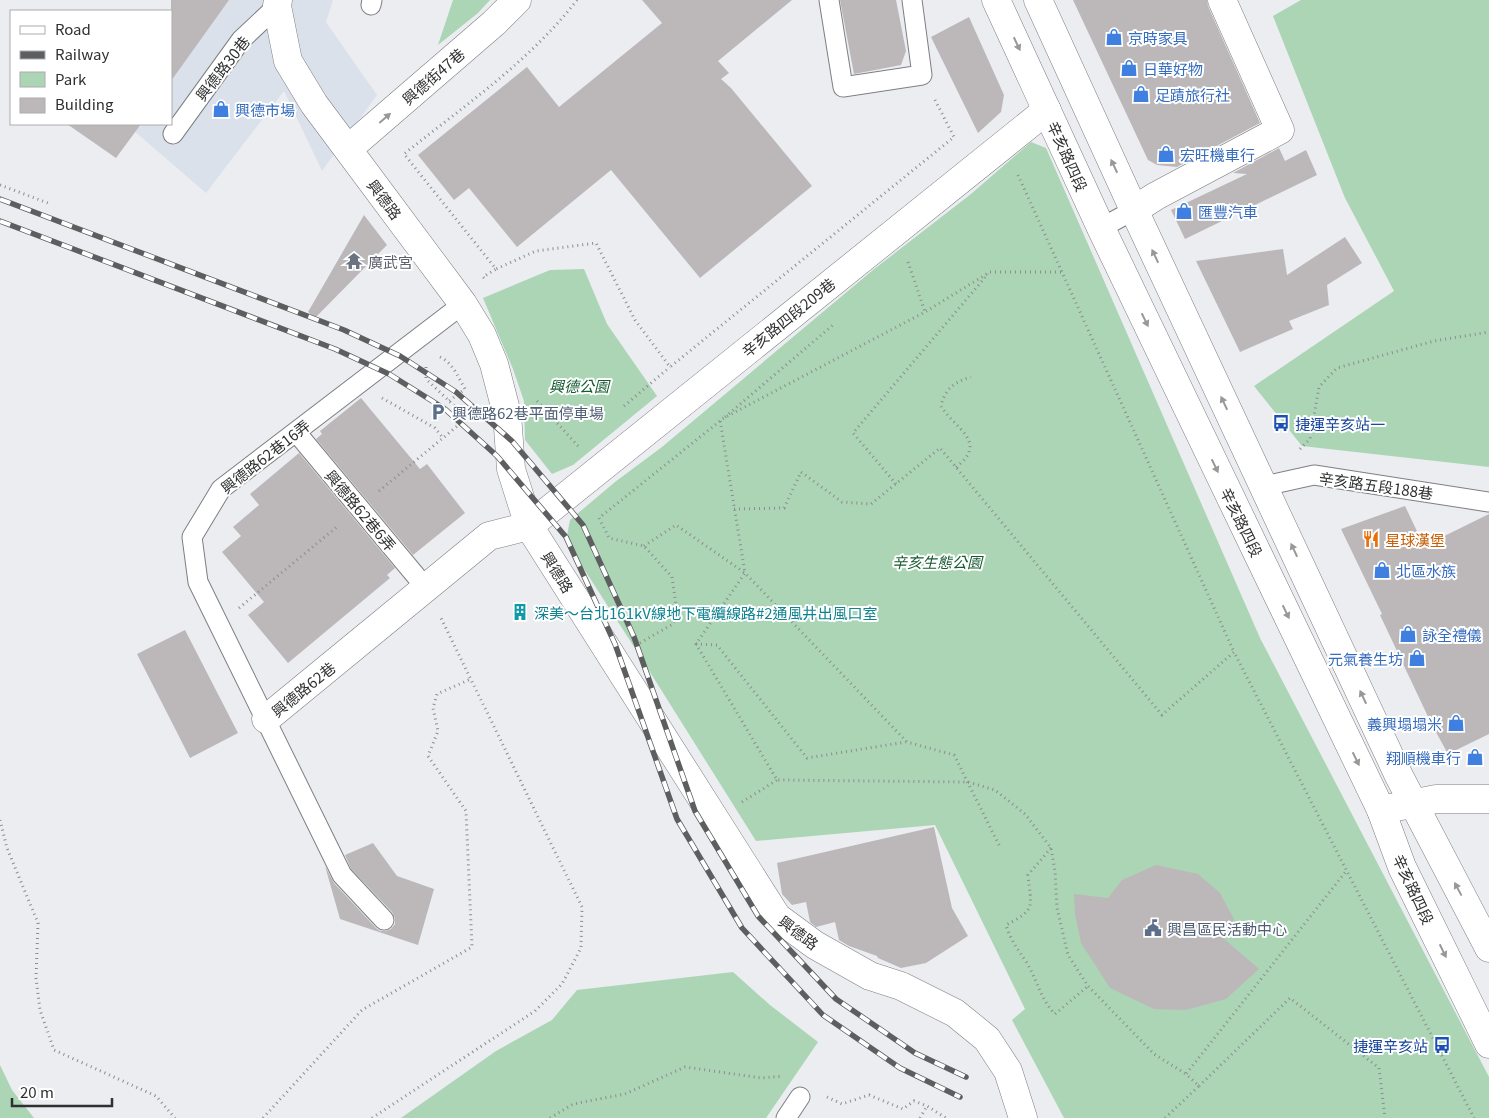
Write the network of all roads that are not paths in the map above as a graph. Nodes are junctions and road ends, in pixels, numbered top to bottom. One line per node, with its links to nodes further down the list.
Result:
1 (517, 0): 10 (street, 興德街47巷, one-way to 1)
2 (828, 0): 3 (lane)
3 (912, 0)
4 (996, 0): 8 (street, 辛亥路四段, one-way to 8)
5 (1038, 0): 11 (street, one-way to 5)
6 (1222, 0): 11 (street)
7 (278, 3): 9 (lane, 興德路30巷); 10 (street, 興德路)
8 (1047, 110): 12 (street, 辛亥路四段); 17 (street, 辛亥路四段209巷)
9 (173, 134)
10 (348, 149): 13 (street, 興德路)
11 (1134, 210): 12 (lane); 15 (street, one-way to 11)
12 (1101, 228): 22 (street, 辛亥路四段, one-way to 22)
13 (463, 304): 14 (lane, 興德路62巷16弄); 17 (street, 興德路)
14 (296, 432): 18 (lane, 興德路62巷6弄); 19 (lane, 興德路62巷16弄)
15 (1264, 486): 16 (lane, 辛亥路五段188巷); 21 (street, one-way to 15)
16 (1489, 502)
17 (528, 526): 18 (street, 興德路62巷); 28 (street, 興德路)
18 (426, 588): 19 (street, 興德路62巷)
19 (266, 720): 23 (lane, 興德路62巷)
20 (1489, 799): 21 (street)
21 (1415, 804): 22 (street); 24 (street, one-way to 21)
22 (1381, 810): 25 (street, 辛亥路四段, one-way to 25)
23 (384, 920)
24 (1489, 948)
25 (1489, 1044)
26 (800, 1097): 27 (lane)
27 (786, 1118)
28 (1023, 1118)

